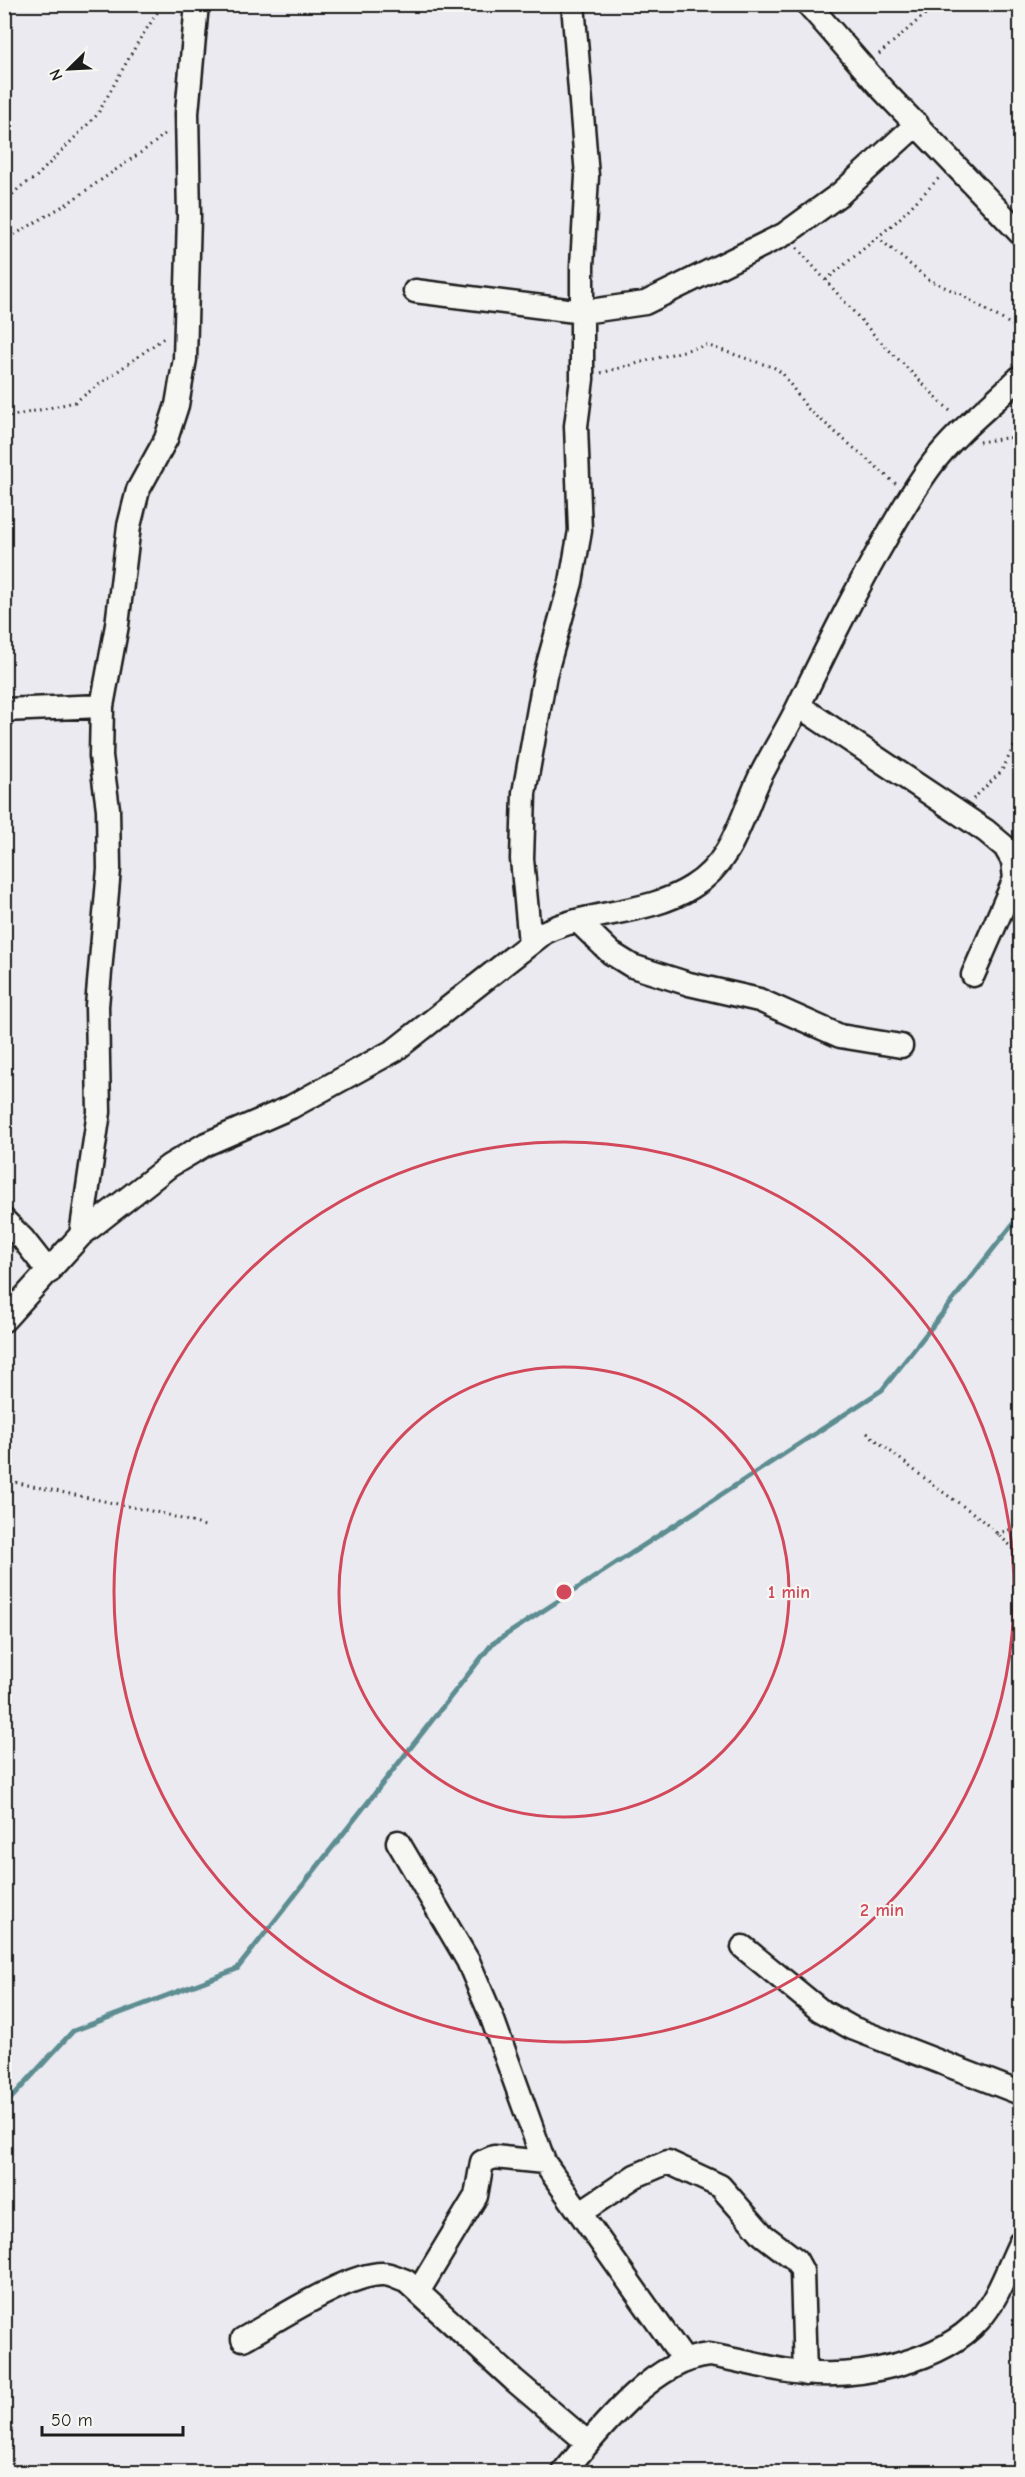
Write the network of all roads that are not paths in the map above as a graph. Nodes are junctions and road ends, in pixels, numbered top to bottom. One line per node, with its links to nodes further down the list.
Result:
1 (197, 4): 9 (street)
2 (573, 4): 7 (street)
3 (808, 4): 4 (street)
4 (917, 124): 5 (street); 7 (street)
5 (1020, 233)
6 (415, 291): 7 (street)
7 (583, 312): 13 (street)
8 (1020, 377): 10 (street)
9 (102, 706): 11 (street); 17 (street)
10 (799, 706): 12 (street); 14 (street)
11 (4, 710)
12 (578, 921): 13 (street); 15 (street)
13 (530, 943): 17 (street)
14 (973, 975)
15 (902, 1046)
16 (4, 1221): 18 (street)
17 (81, 1235): 18 (street)
18 (49, 1272): 19 (street)
19 (4, 1320)
20 (398, 1842): 23 (street)
21 (743, 1947): 22 (street)
22 (1020, 2093)
23 (544, 2162): 24 (street); 26 (street)
24 (581, 2212): 28 (street); 29 (street)
25 (1020, 2243): 29 (street)
26 (418, 2292): 27 (street); 30 (street)
27 (243, 2339)
28 (685, 2361): 29 (street); 30 (street)
29 (805, 2374)
30 (588, 2443): 31 (street)
31 (564, 2472)

